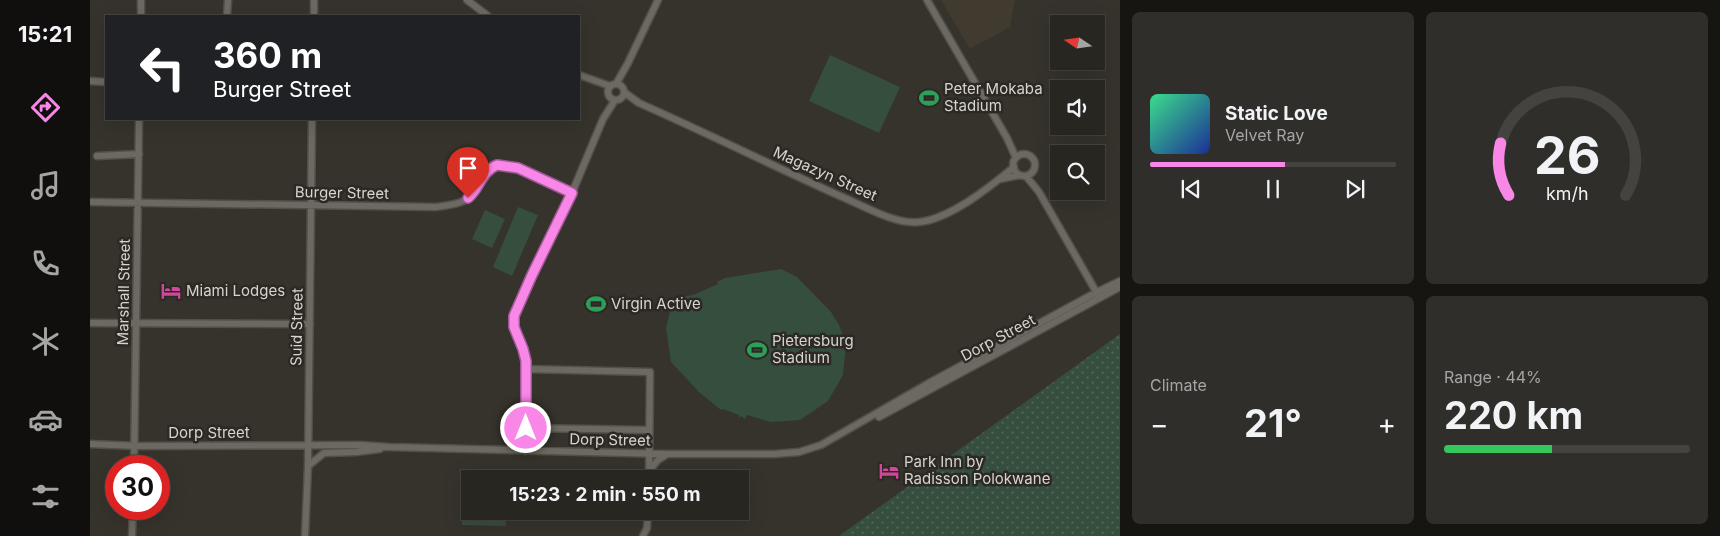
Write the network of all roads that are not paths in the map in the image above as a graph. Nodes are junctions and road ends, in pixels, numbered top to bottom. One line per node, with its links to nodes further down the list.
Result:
1 (141, 0): 7 (street)
2 (228, 0): 8 (street)
3 (314, 0): 9 (street)
4 (467, 0): 10 (street)
5 (658, 0): 14 (street)
6 (927, 0): 19 (street)
7 (141, 15)
8 (227, 15)
9 (314, 15)
10 (487, 15)
11 (580, 75): 14 (street, Magazyn Street)
12 (90, 81): 13 (street)
13 (105, 82)
14 (615, 92): 22 (street, Magazyn Street); 23 (street)
15 (139, 120): 17 (street, Marshall Street)
16 (312, 120): 26 (street, Suid Street)
17 (139, 154): 18 (street); 25 (street, Marshall Street)
18 (97, 156)
19 (1019, 156): 20 (street); 21 (street)
20 (1014, 168): 21 (street); 22 (street, Magazyn Street)
21 (1026, 174): 22 (street, Magazyn Street); 29 (street)
22 (998, 180)
23 (572, 193): 26 (street, Burger Street); 35 (street)
24 (90, 202): 25 (street, Burger Street)
25 (138, 203): 26 (street, Burger Street); 32 (street, Marshall Street)
26 (311, 205): 33 (street, Suid Street)
27 (1120, 281): 29 (street, Dorp Street)
28 (1120, 287): 30 (street, Dorp Street)
29 (1096, 292): 30 (street); 34 (street, Dorp Street)
30 (1100, 298): 34 (street, Dorp Street)
31 (90, 323): 32 (street)
32 (137, 324): 33 (street); 40 (street, Marshall Street)
33 (310, 324): 39 (street, Suid Street)
34 (1009, 343): 44 (street, Dorp Street)
35 (526, 370): 36 (street); 37 (street)
36 (526, 428): 37 (street); 42 (street)
37 (649, 430): 43 (street)
38 (90, 444): 40 (street, Dorp Street)
39 (308, 445): 40 (street, Dorp Street); 41 (street, Dorp Street); 46 (street, Suid Street)
40 (135, 446): 45 (street, Marshall Street)
41 (389, 448): 42 (street, Dorp Street); 46 (street, Dorp Street)
42 (525, 451): 43 (street, Dorp Street)
43 (650, 453): 44 (street, Dorp Street); 47 (street)
44 (667, 454): 48 (street)
45 (135, 455)
46 (308, 466): 52 (street, Suid Street)
47 (650, 470)
48 (653, 470)
49 (133, 520): 51 (street)
50 (647, 520): 53 (street)
51 (132, 536)
52 (305, 536)
53 (643, 536)

